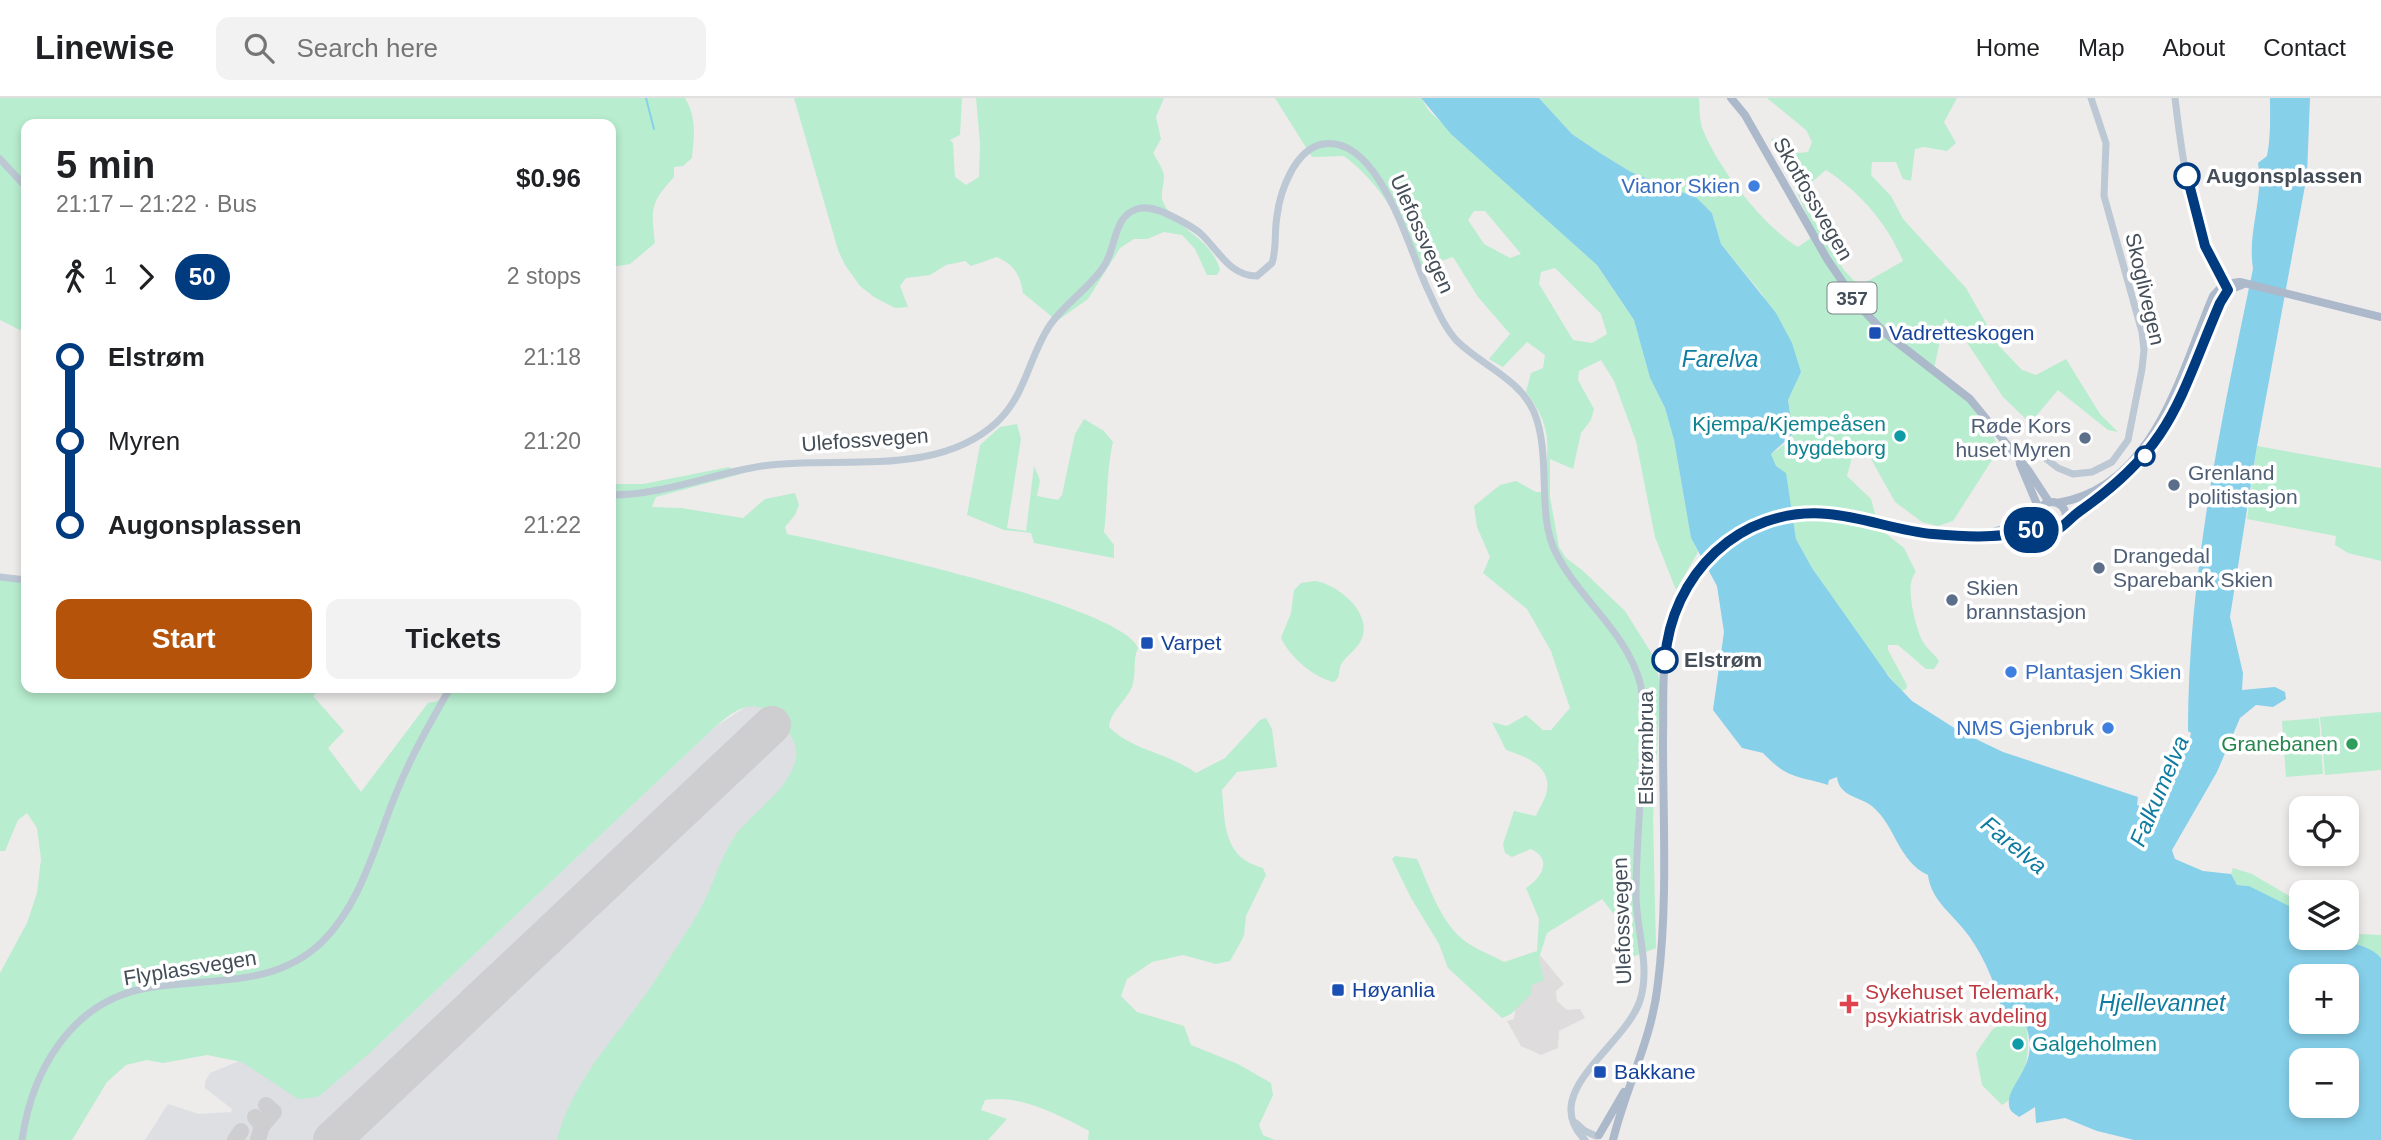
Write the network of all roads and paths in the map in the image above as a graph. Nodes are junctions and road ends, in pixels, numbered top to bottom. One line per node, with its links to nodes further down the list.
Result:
1 (2091, 98): 8 (street, Skoglivegen)
2 (2175, 98): 6 (street)
3 (1731, 99): 8 (main road, Skotfossvegen / 357)
4 (0, 159): 5 (street)
5 (21, 182)
6 (2226, 287): 7 (main road); 10 (main road); 12 (main road)
7 (2381, 315)
8 (2017, 458): 10 (main road, Skotfossvegen / 357); 11 (main road, Skotfossvegen / 357)
9 (616, 494): 19 (street, Ulefossvegen)
10 (2053, 503): 11 (main road); 12 (main road, 357)
11 (2038, 513): 13 (main road, 357); 14 (main road, Elstrømbrua)
12 (2065, 522): 13 (main road)
13 (2044, 528): 14 (main road, Elstrømbrua)
14 (1983, 535): 18 (main road, Elstrømbrua)
15 (0, 577): 16 (street)
16 (21, 579)
17 (447, 693): 21 (street, Flyplassvegen)
18 (1637, 1068): 20 (main road, Elstrømbrua); 23 (main road, Elstrømbrua)
19 (1571, 1113): 20 (street); 22 (street)
20 (1596, 1137): 23 (main road)
21 (22, 1140)
22 (1585, 1140)
23 (1613, 1140)

